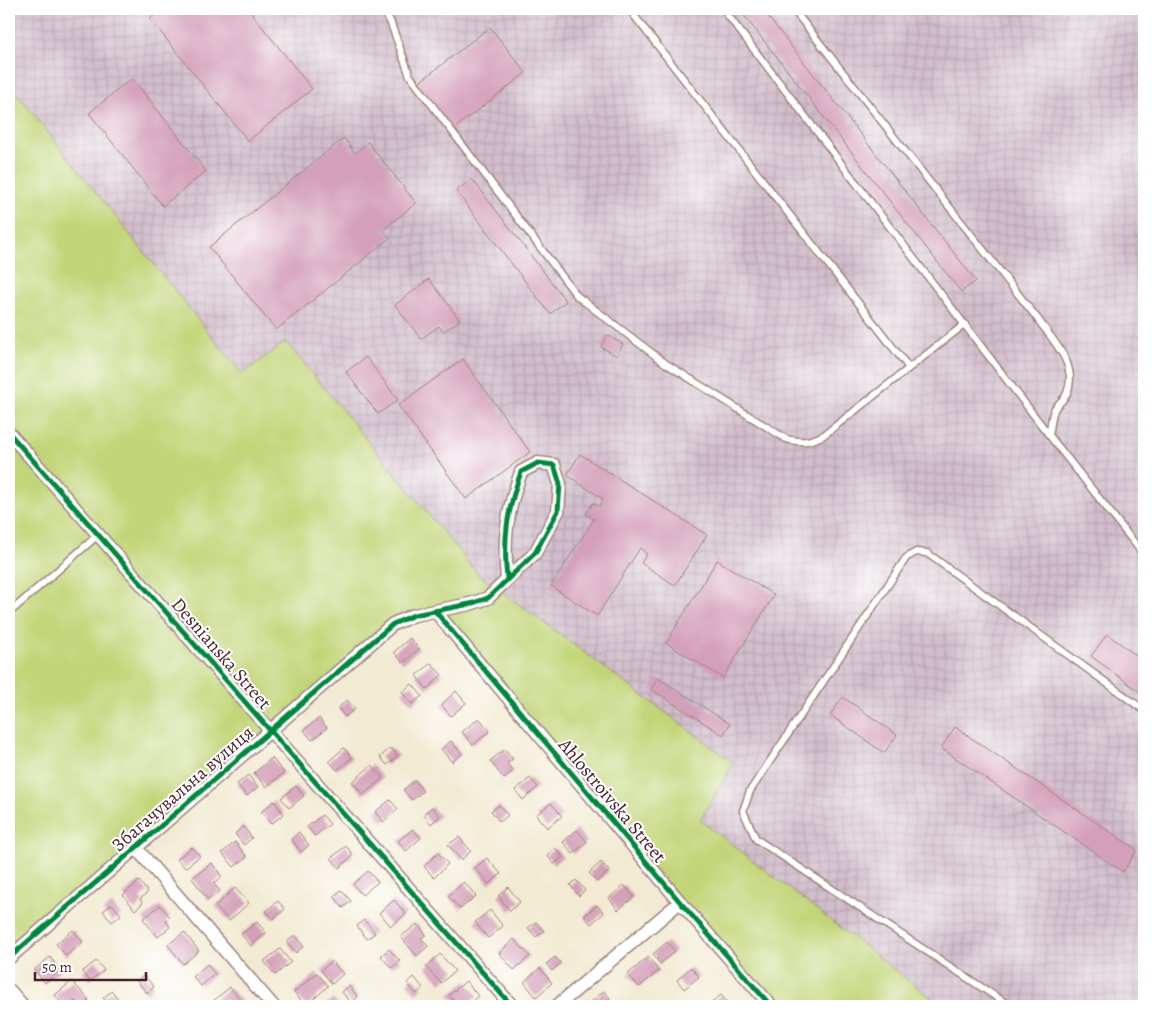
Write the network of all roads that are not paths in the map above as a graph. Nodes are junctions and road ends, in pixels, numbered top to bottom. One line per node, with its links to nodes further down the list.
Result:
1 (382, 9): 6 (lane)
2 (629, 9): 6 (lane)
3 (723, 9): 5 (lane)
4 (793, 9): 8 (lane)
5 (965, 324): 6 (lane); 8 (lane)
6 (909, 368)
7 (9, 433): 9 (street, Desnianska Street)
8 (1049, 435): 10 (lane)
9 (98, 535): 13 (lane); 15 (street, Desnianska Street)
10 (1144, 555)
11 (507, 580): 11 (street, Збагачувальна вулиця); 12 (street, Збагачувальна вулиця)
12 (435, 611): 15 (street, Збагачувальна вулиця); 17 (street, Ahlostroivska Street)
13 (9, 613)
14 (1144, 710): 25 (lane)
15 (271, 731): 16 (street, Збагачувальна вулиця); 22 (street, Desnianska Street)
16 (136, 848): 18 (street, Збагачувальна вулиця); 21 (street)
17 (680, 902): 23 (street); 24 (street, Ahlostroivska Street)
18 (9, 958)
19 (9, 990): 20 (street)
20 (23, 1006)
21 (273, 1006)
22 (512, 1006)
23 (557, 1006)
24 (771, 1006)
25 (1010, 1006)

